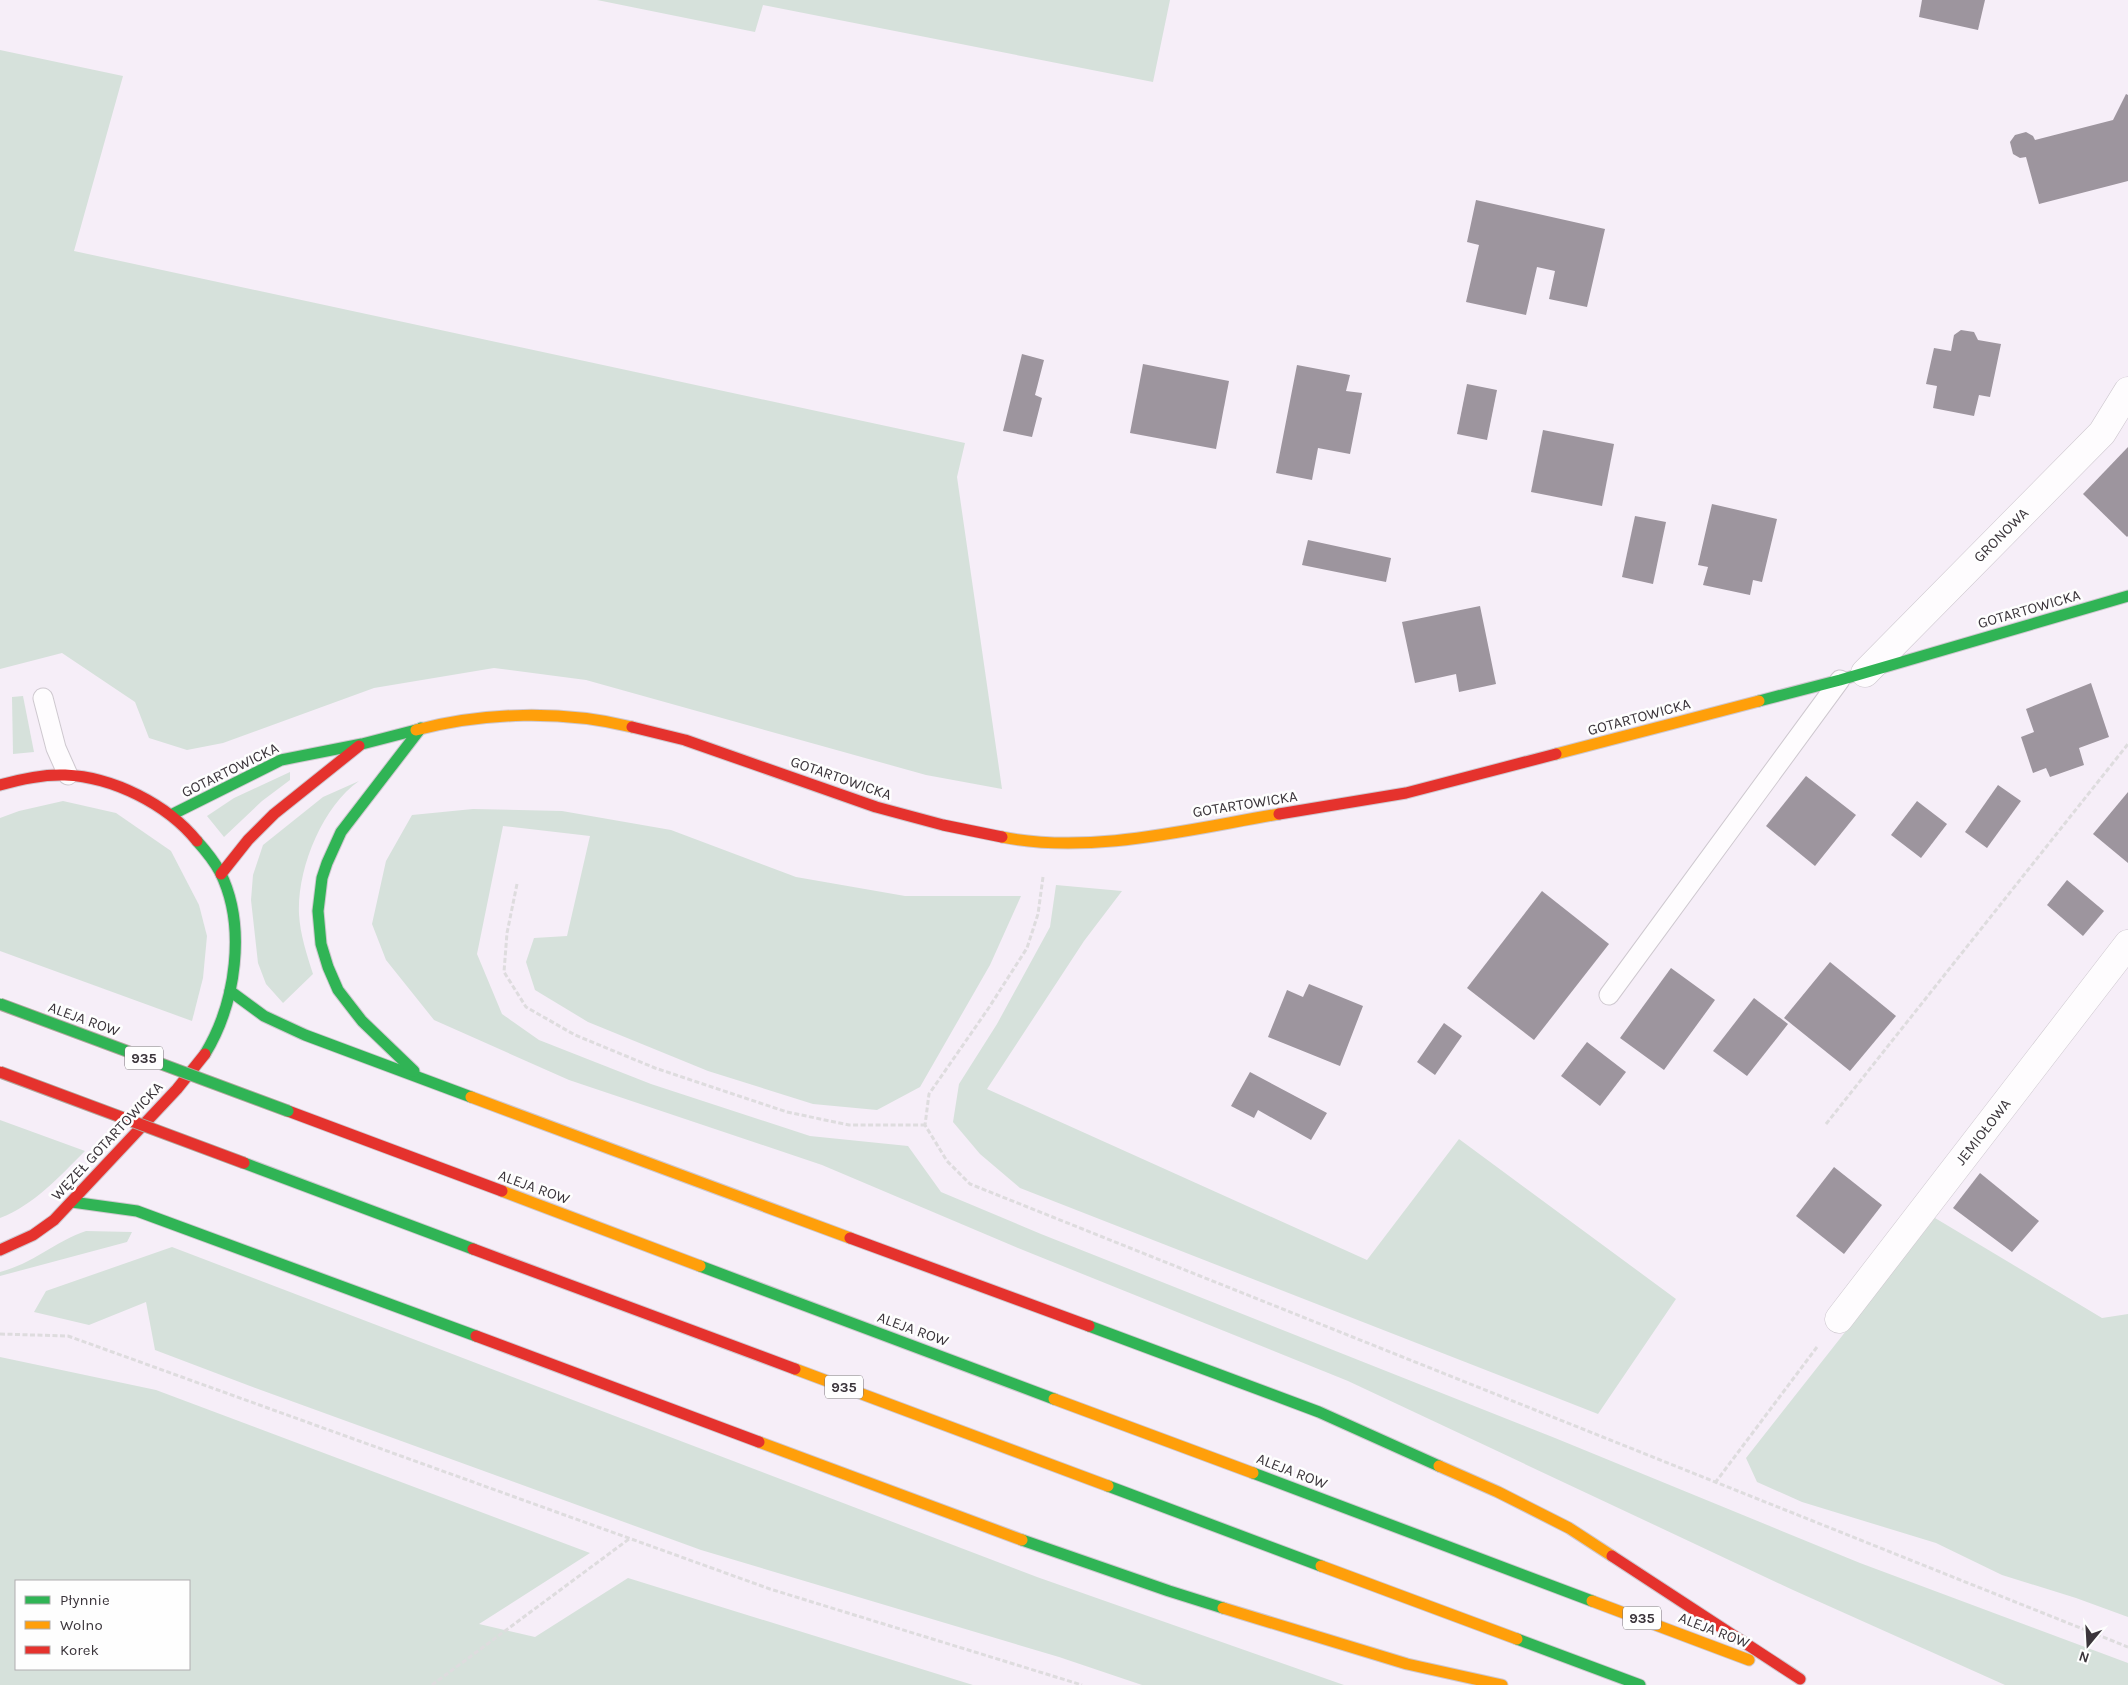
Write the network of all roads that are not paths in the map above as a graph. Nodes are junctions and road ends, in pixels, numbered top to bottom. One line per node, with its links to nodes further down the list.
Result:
1 (2128, 391): 3 (street, GRONOWA)
2 (2128, 596): 3 (main road, GOTARTOWICKA)
3 (1866, 673): 4 (main road, GOTARTOWICKA)
4 (1840, 680): 6 (main road, GOTARTOWICKA); 14 (lane)
5 (43, 698): 8 (lane)
6 (421, 728): 7 (main road, GOTARTOWICKA); 17 (main road)
7 (362, 744): 10 (main road, GOTARTOWICKA); 11 (main road, GOTARTOWICKA)
8 (68, 775): 9 (main road, WĘZEŁ GOTARTOWICKA); 10 (main road, WĘZEŁ GOTARTOWICKA)
9 (0, 785)
10 (171, 815): 11 (main road, WĘZEŁ GOTARTOWICKA)
11 (220, 874): 13 (main road, WĘZEŁ GOTARTOWICKA)
12 (2128, 944): 20 (street, JEMIOŁOWA)
13 (230, 991): 17 (main road); 18 (main road, WĘZEŁ GOTARTOWICKA)
14 (1609, 995)
15 (0, 1004): 17 (main road, ALEJA ROW / 935, bridge)
16 (0, 1072): 22 (main road, 935, bridge)
17 (421, 1077)
18 (72, 1202): 19 (main road, WĘZEŁ GOTARTOWICKA); 21 (main road)
19 (0, 1250)
20 (1839, 1319)
21 (1502, 1685)
22 (1640, 1685)

